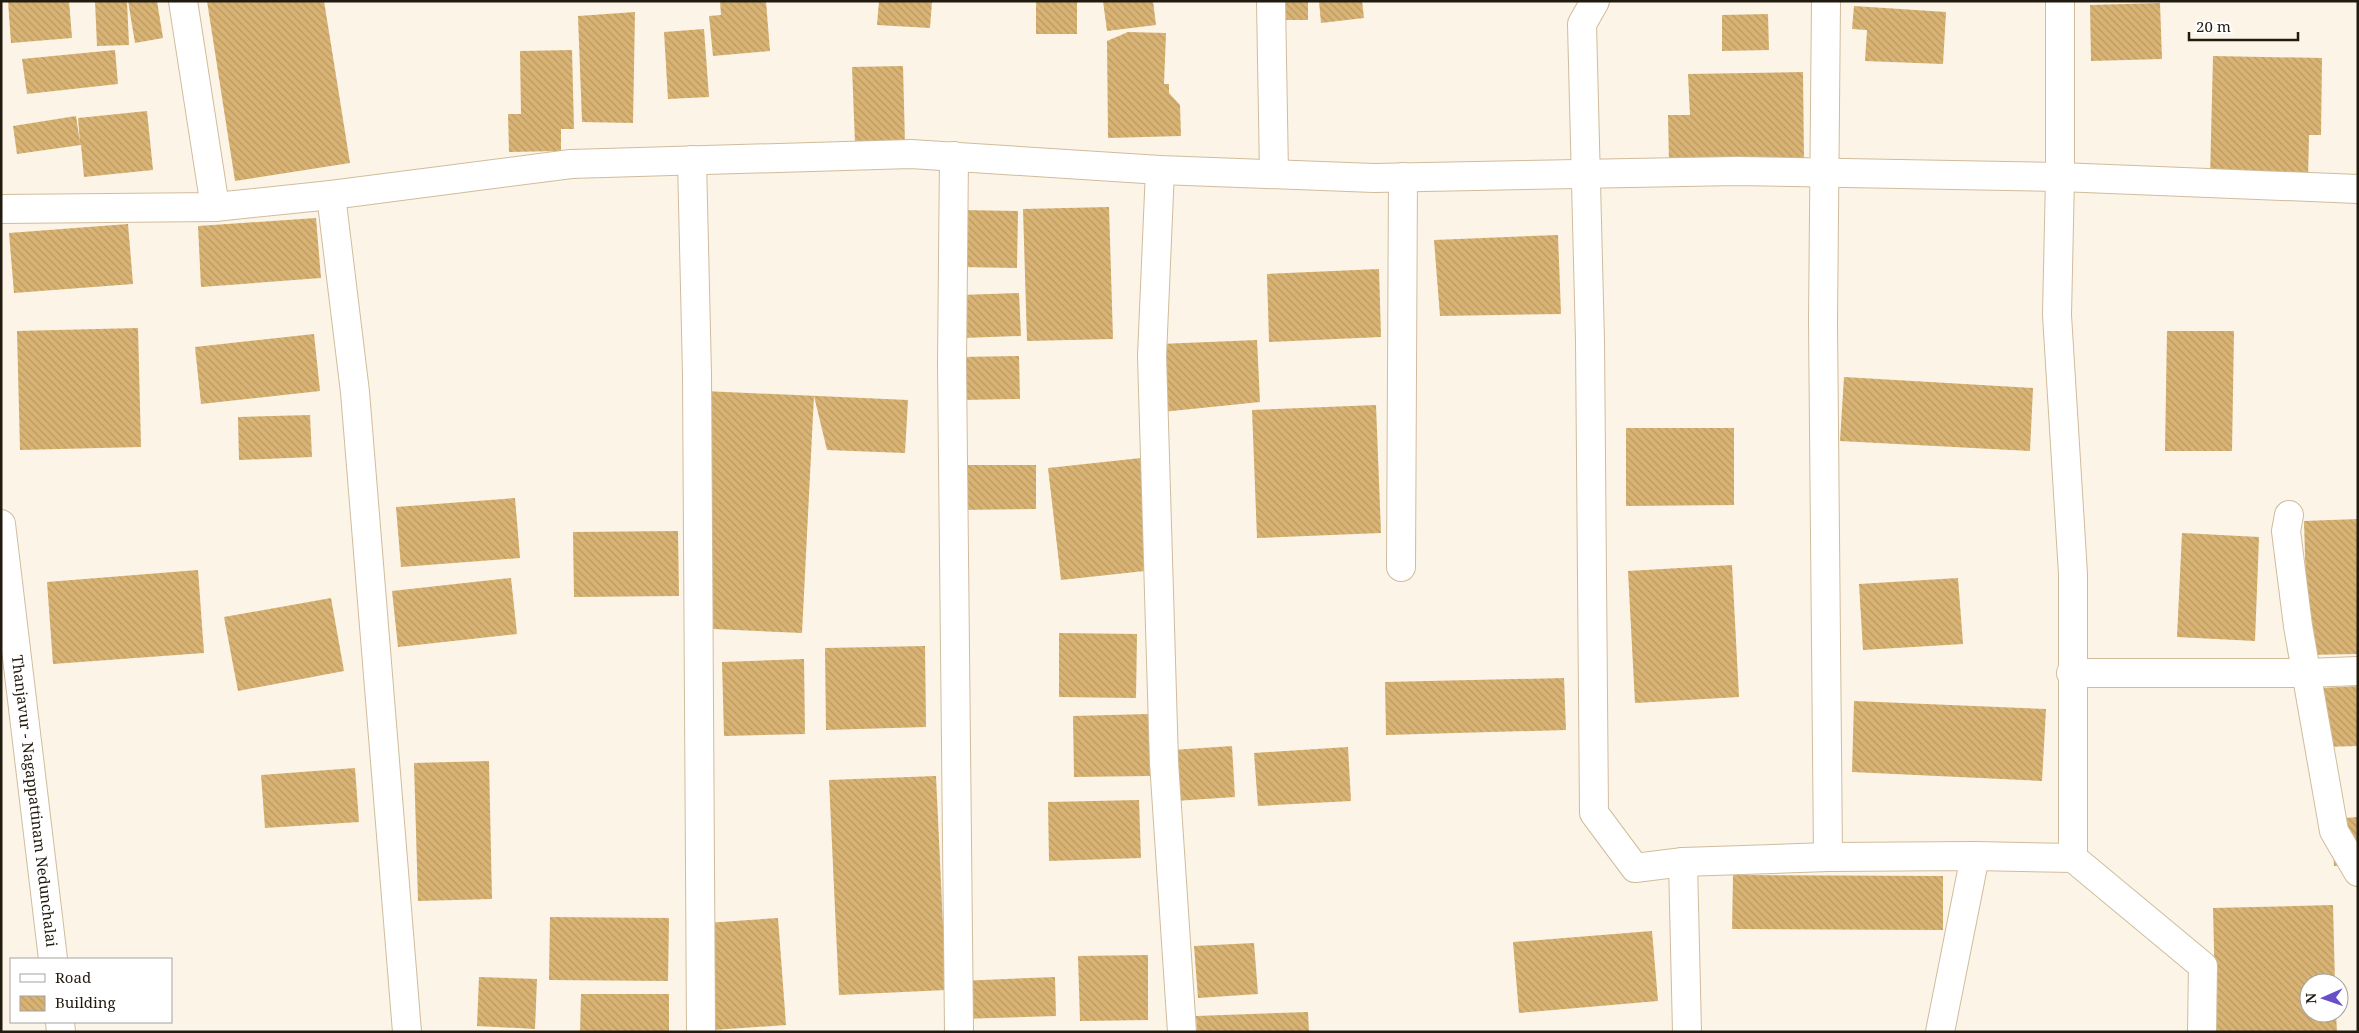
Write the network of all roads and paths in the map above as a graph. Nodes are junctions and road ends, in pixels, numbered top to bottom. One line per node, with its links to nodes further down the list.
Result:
1 (183, 1): 16 (main road)
2 (1271, 1): 10 (main road)
3 (1595, 1): 11 (main road)
4 (1826, 1): 9 (main road)
5 (2060, 1): 13 (main road)
6 (954, 156): 7 (main road); 8 (main road); 32 (main road)
7 (692, 160): 15 (main road); 31 (main road)
8 (1160, 170): 10 (main road); 33 (main road)
9 (1825, 173): 11 (main road); 13 (main road); 25 (main road)
10 (1274, 174): 12 (main road)
11 (1586, 175): 12 (main road); 27 (main road)
12 (1403, 177): 20 (main road)
13 (2060, 177): 14 (main road); 22 (main road)
14 (2358, 190)
15 (331, 195): 16 (main road); 30 (main road)
16 (215, 207): 17 (main road)
17 (1, 209)
18 (2289, 515): 23 (main road)
19 (1, 524): 29 (main road, Thanjavur - Nagappattinam Nedunchalai)
20 (1401, 567)
21 (2358, 671): 23 (main road)
22 (2071, 673): 23 (main road); 26 (main road)
23 (2307, 673): 28 (main road)
24 (1975, 856): 25 (main road); 26 (main road); 35 (main road)
25 (1828, 857): 27 (main road)
26 (2073, 858): 36 (main road)
27 (1684, 862): 34 (main road)
28 (2358, 872)
29 (53, 958)
30 (407, 1032)
31 (701, 1032)
32 (959, 1032)
33 (1182, 1032)
34 (1687, 1032)
35 (1940, 1032)
36 (2202, 1032)

